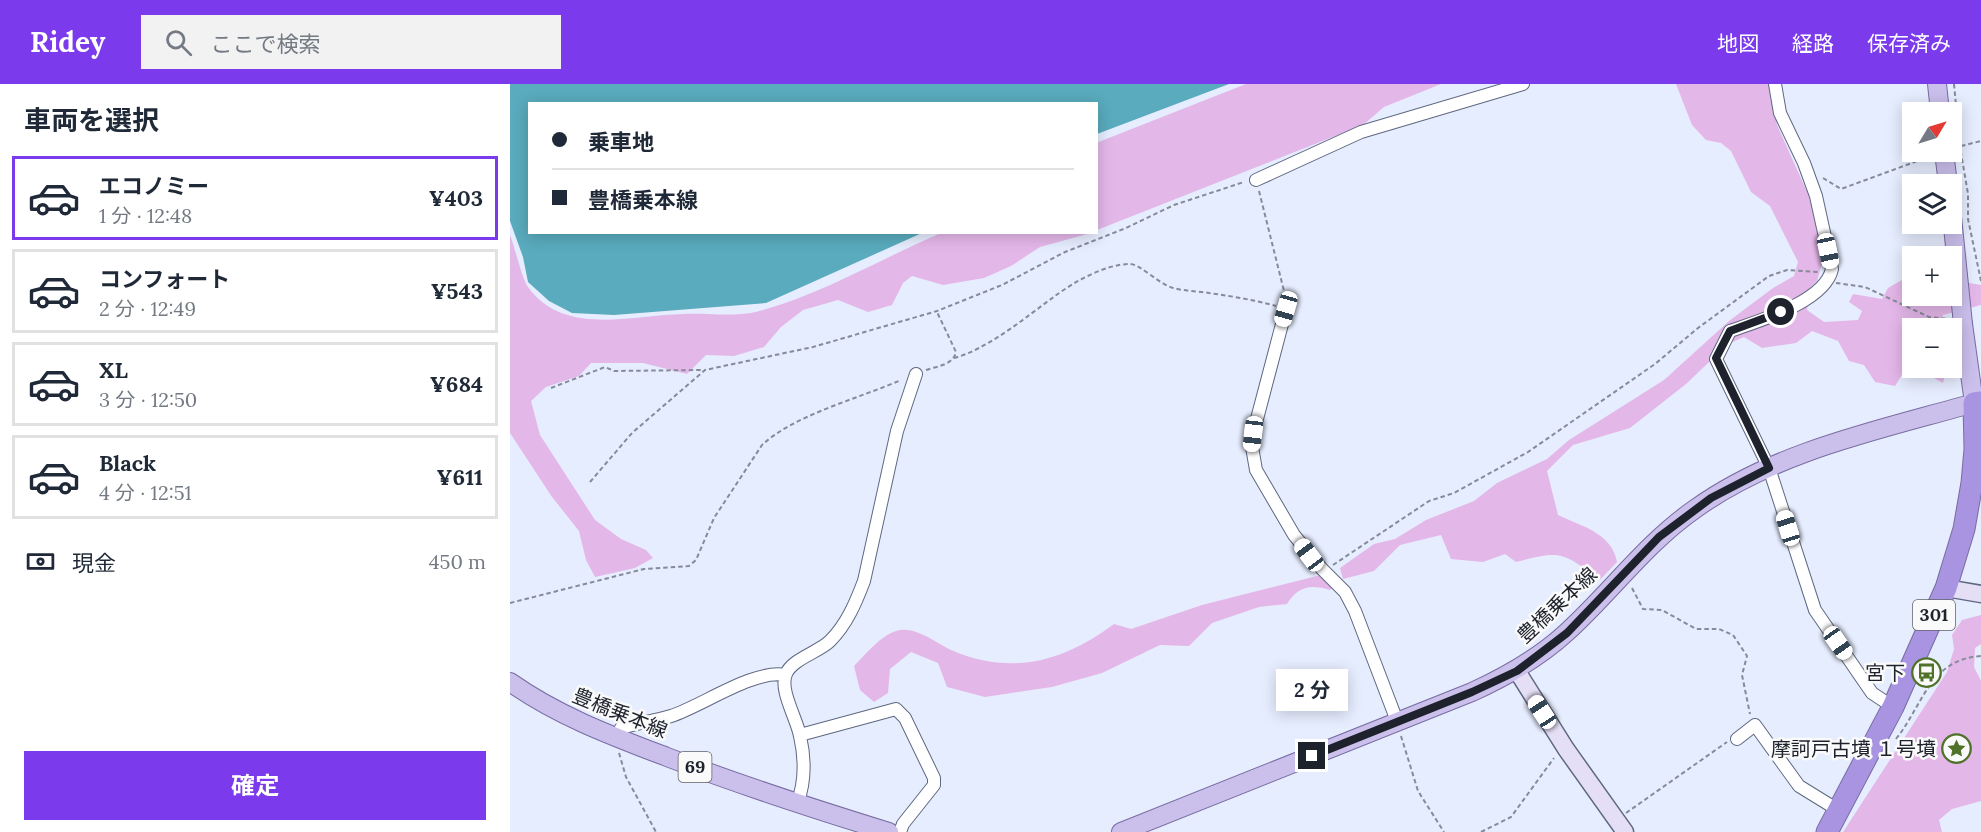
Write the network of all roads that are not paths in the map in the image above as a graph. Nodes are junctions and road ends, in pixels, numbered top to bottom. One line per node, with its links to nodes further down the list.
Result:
1 (1523, 84): 5 (street)
2 (1776, 84): 10 (street)
3 (1937, 84): 4 (main road)
4 (1939, 102)
5 (1256, 180)
6 (1953, 234): 9 (main road, bridge)
7 (1286, 309): 17 (street)
8 (916, 374): 14 (street)
9 (1977, 402): 10 (main road, 豊橋乗本線); 11 (highway, 301)
10 (1769, 468): 13 (main road, 豊橋乗本線); 16 (street)
11 (1946, 588): 12 (street); 16 (highway, 301)
12 (1981, 594)
13 (1517, 671): 17 (main road, 豊橋乗本線); 23 (street)
14 (785, 675): 18 (street); 19 (street)
15 (510, 682): 19 (main road, 豊橋乗本線 / 69)
16 (1893, 707): 22 (highway, 301)
17 (1397, 721): 26 (main road, 豊橋乗本線)
18 (800, 735): 21 (street); 25 (street)
19 (617, 738): 21 (main road, 豊橋乗本線 / 69)
20 (1737, 739): 22 (street)
21 (797, 804): 24 (main road, 豊橋乗本線 / 69)
22 (1838, 810): 27 (highway, 301)
23 (1620, 826)
24 (889, 832)
25 (900, 832)
26 (1121, 832)
27 (1827, 832)

